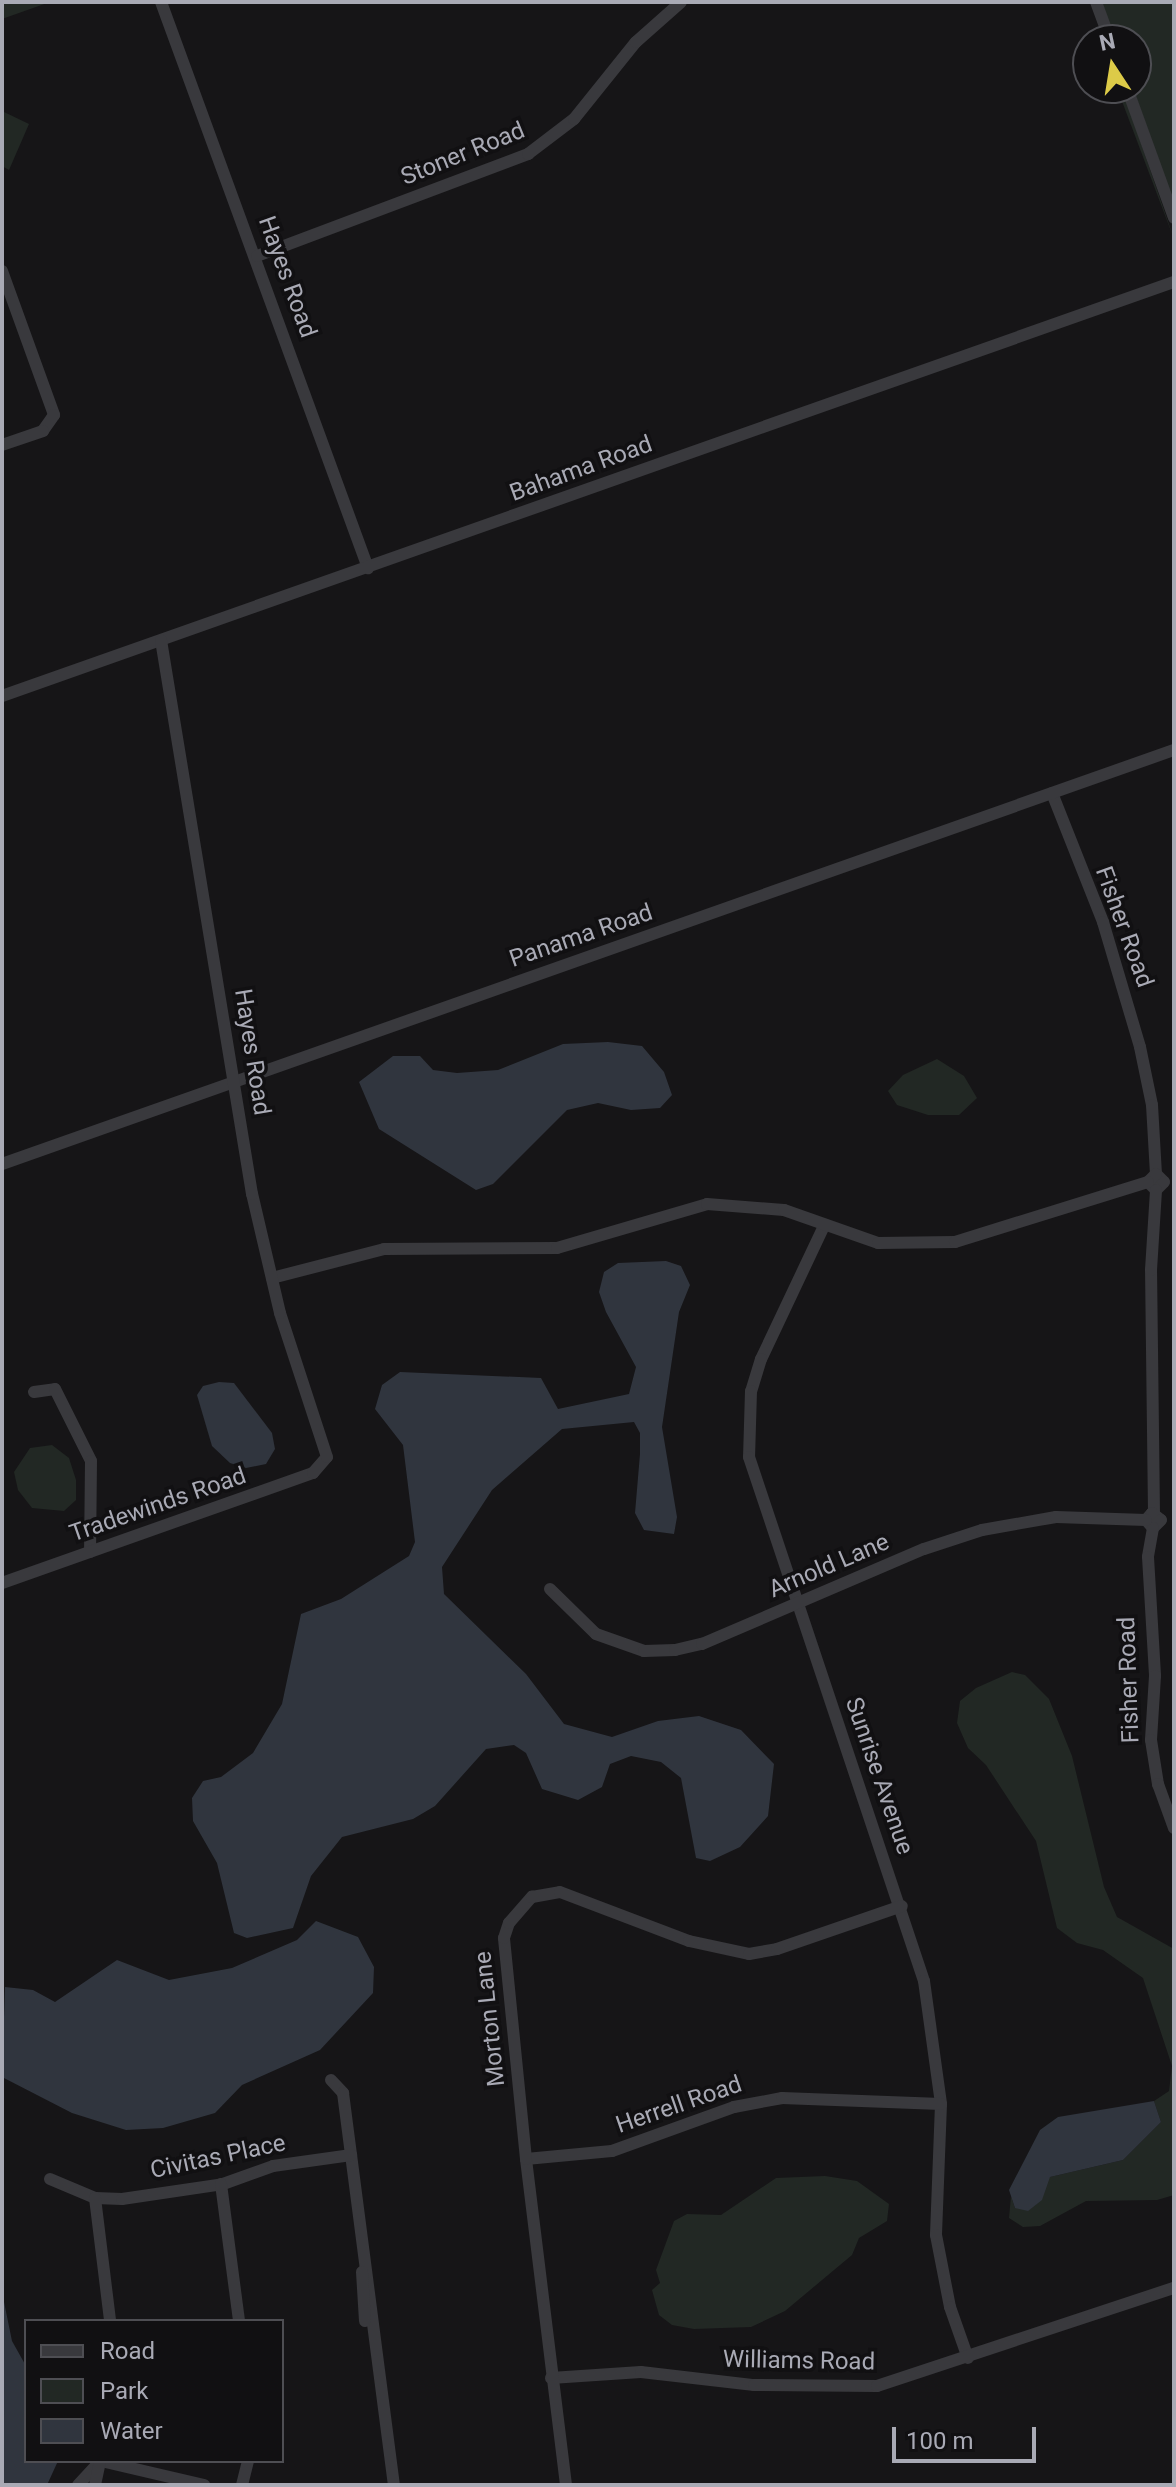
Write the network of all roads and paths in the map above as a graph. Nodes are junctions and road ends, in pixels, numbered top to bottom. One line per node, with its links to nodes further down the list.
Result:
1 (161, 2): 7 (street, Hayes Road)
2 (681, 2): 7 (street, Stoner Road)
3 (1096, 2): 4 (street)
4 (1104, 24)
5 (1133, 104): 6 (street)
6 (1174, 218)
7 (257, 256): 11 (street, Hayes Road)
8 (2, 271): 10 (street)
9 (1174, 282): 11 (street, Bahama Road)
10 (2, 445)
11 (368, 568): 12 (street, Bahama Road)
12 (161, 640): 13 (street, Bahama Road); 16 (street, Hayes Road)
13 (2, 696)
14 (1174, 750): 15 (street, Panama Road)
15 (1052, 793): 16 (street, Panama Road); 18 (street, Fisher Road)
16 (235, 1081): 17 (street, Panama Road); 20 (street, Hayes Road)
17 (2, 1164)
18 (1153, 1182): 19 (street); 23 (street, Fisher Road)
19 (824, 1226): 20 (street); 27 (street, Sunrise Avenue)
20 (272, 1278): 22 (street, Hayes Road)
21 (34, 1392): 24 (street)
22 (326, 1463): 24 (street, Tradewinds Road)
23 (1151, 1520): 27 (street, Arnold Lane); 28 (street, Fisher Road)
24 (90, 1552): 25 (street, Tradewinds Road)
25 (2, 1583)
26 (550, 1589): 27 (street, Arnold Lane)
27 (795, 1604): 29 (street, Sunrise Avenue)
28 (1174, 1828)
29 (902, 1906): 31 (street, Sunrise Avenue); 33 (street, Morton Lane)
30 (331, 2080): 32 (street)
31 (941, 2104): 33 (street, Herrell Road); 40 (street, Sunrise Avenue)
32 (351, 2155): 35 (street, Civitas Place); 50 (street)
33 (526, 2159): 41 (street, Morton Lane)
34 (50, 2179): 36 (street, Civitas Place)
35 (221, 2184): 36 (street, Civitas Place); 39 (street)
36 (95, 2198): 38 (street)
37 (1174, 2288): 40 (street, Williams Road)
38 (110, 2319)
39 (239, 2319)
40 (968, 2358): 41 (street, Williams Road)
41 (551, 2378): 51 (street, Morton Lane)
42 (98, 2463): 46 (street)
43 (100, 2463): 47 (street)
44 (109, 2463): 48 (street)
45 (248, 2463): 49 (street)
46 (78, 2485)
47 (95, 2485)
48 (204, 2485)
49 (242, 2485)
50 (394, 2485)
51 (566, 2485)

